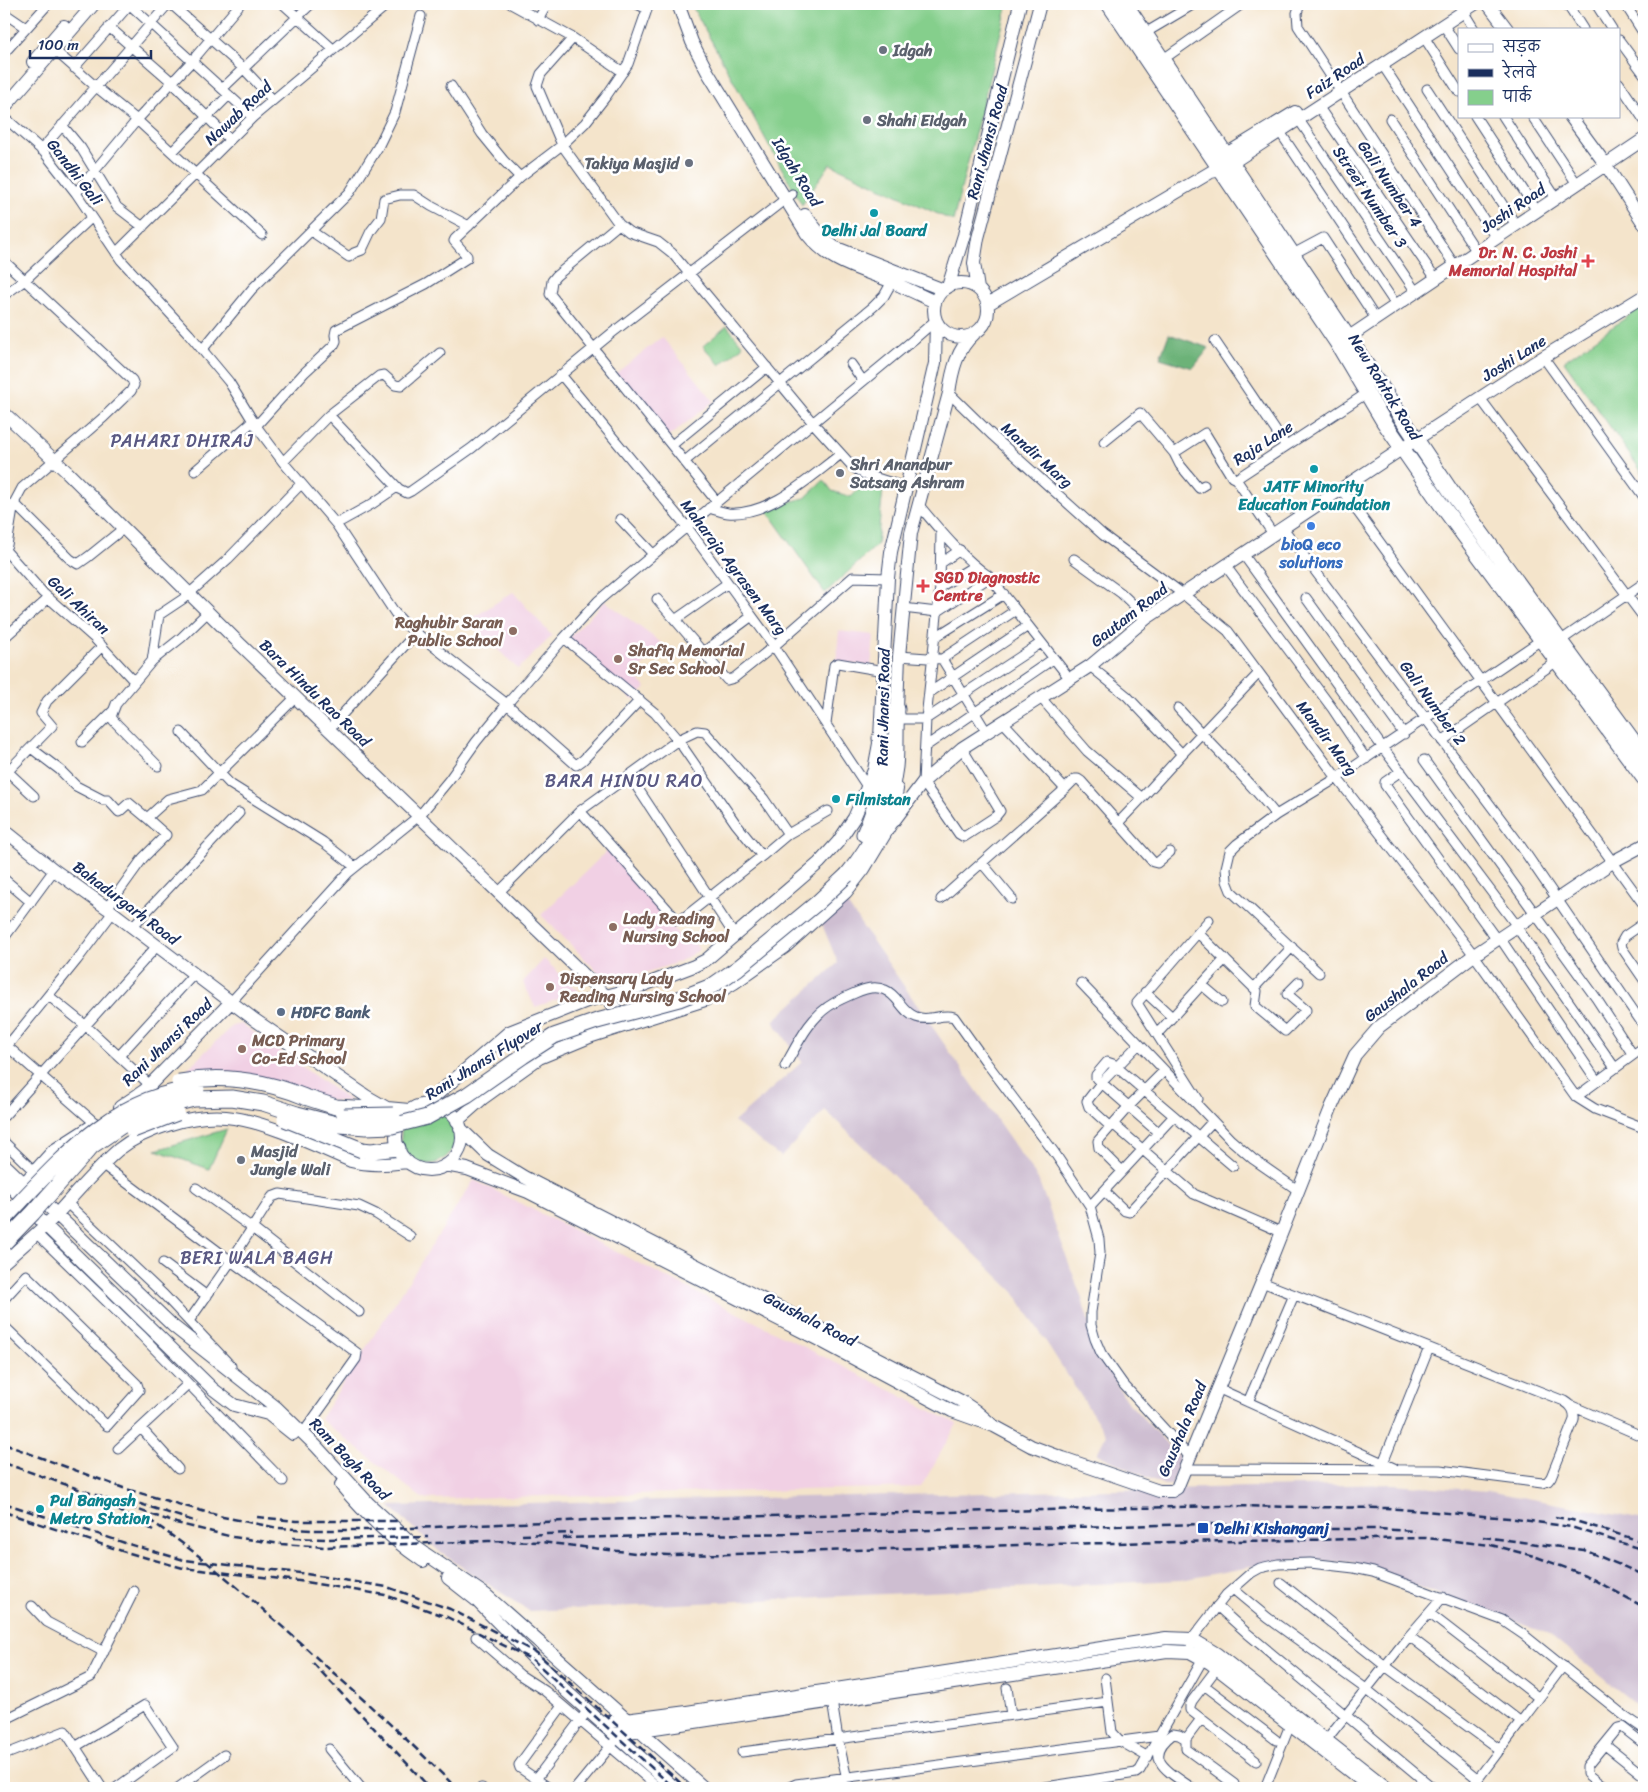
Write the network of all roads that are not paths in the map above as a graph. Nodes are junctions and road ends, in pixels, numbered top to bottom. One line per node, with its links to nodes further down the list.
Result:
1 (48, 4): 36 (street)
2 (84, 4): 49 (street)
3 (94, 4): 49 (street)
4 (130, 4): 33 (street); 35 (street)
5 (170, 4): 33 (street); 44 (street)
6 (240, 4): 44 (street)
7 (282, 4): 30 (street)
8 (311, 4): 30 (street)
9 (388, 4): 50 (street, Nawab Road)
10 (511, 4): 32 (street)
11 (547, 4): 32 (street)
12 (637, 4): 27 (street)
13 (678, 4): 96 (street)
14 (686, 4): 96 (street, Idgah Road)
15 (1020, 4): 117 (street, Rani Jhansi Road)
16 (1040, 4): 118 (street, Rani Jhansi Road)
17 (1109, 4): 89 (main road, New Rohtak Road)
18 (1125, 4): 41 (main road, New Rohtak Road)
19 (1194, 4): 41 (street)
20 (1242, 4): 52 (street)
21 (1300, 4): 63 (street)
22 (1475, 4): 28 (street, Faiz Road)
23 (1488, 4): 38 (street)
24 (1567, 4): 39 (street)
25 (1596, 4): 40 (street)
26 (1625, 4): 42 (street)
27 (648, 6): 57 (street)
28 (1461, 8): 34 (street, Faiz Road); 37 (street); 63 (street)
29 (4, 13): 36 (street)
30 (297, 16): 50 (street); 56 (street)
31 (421, 16): 105 (street)
32 (538, 20): 45 (street)
33 (151, 24): 47 (street); 53 (street)
34 (1443, 24): 43 (street, Faiz Road); 48 (street)
35 (109, 27): 47 (street); 55 (street)
36 (26, 28): 51 (street)
37 (1473, 28)
38 (1506, 28)
39 (1582, 28)
40 (1611, 28)
41 (1145, 33): 52 (main road, New Rohtak Road)
42 (1644, 34)
43 (1424, 37): 54 (street, Faiz Road); 65 (street)
44 (211, 38): 53 (street); 56 (street)
45 (573, 38): 57 (street); 86 (street)
46 (1620, 41): 58 (street)
47 (132, 47): 59 (street); 61 (street)
48 (1458, 47)
49 (51, 48): 55 (street); 67 (street); 70 (street)
50 (333, 49): 68 (street, Nawab Road)
51 (4, 53)
52 (1162, 60): 89 (main road, New Rohtak Road)
53 (192, 61): 59 (street); 66 (street)
54 (1382, 64): 63 (street, Faiz Road); 107 (street)
55 (74, 68): 61 (street)
56 (243, 68): 66 (street); 68 (street)
57 (623, 72): 86 (street)
58 (1644, 74)
59 (172, 82): 71 (street); 79 (street)
60 (1620, 84): 81 (street)
61 (95, 86): 79 (street); 82 (street)
62 (452, 86): 93 (street)
63 (1339, 88): 69 (street, Faiz Road); 89 (street); 112 (street)
64 (1427, 89): 102 (street)
65 (1458, 90)
66 (225, 92): 71 (street); 73 (street)
67 (4, 96)
68 (273, 100): 73 (street, Nawab Road)
69 (1318, 106): 80 (street, Faiz Road); 115 (street, Gali Number 4)
70 (4, 108)
71 (208, 116): 85 (street); 88 (street)
72 (4, 117): 87 (street, Gandhi Gali)
73 (253, 117): 85 (street, Nawab Road)
74 (1476, 118): 98 (street)
75 (1504, 118): 97 (street)
76 (1533, 118): 94 (street)
77 (1571, 118): 90 (street)
78 (1390, 119): 108 (street)
79 (137, 120): 88 (street); 91 (street)
80 (1299, 120): 83 (street, Faiz Road); 119 (street, Street Number 3)
81 (1644, 120)
82 (62, 125): 87 (street); 91 (street)
83 (1280, 132): 89 (street, Faiz Road); 124 (street)
84 (1644, 139): 90 (street, Joshi Road)
85 (229, 140): 92 (street, Nawab Road)
86 (562, 145): 93 (street); 100 (street)
87 (41, 150): 95 (street, Gandhi Gali)
88 (172, 152): 92 (street)
89 (1221, 164): 110 (main road, New Rohtak Road); 123 (street, Faiz Road); 140 (main road, New Rohtak Road)
90 (1606, 165): 94 (street, Joshi Road); 101 (street)
91 (95, 170): 95 (street); 104 (street)
92 (196, 174): 104 (street, Nawab Road); 106 (street)
93 (520, 177): 103 (street)
94 (1577, 184): 97 (street, Joshi Road)
95 (76, 193): 99 (street, Gandhi Gali)
96 (788, 196): 113 (street); 114 (street, Idgah Road)
97 (1556, 198): 98 (street, Joshi Road)
98 (1537, 211): 102 (street, Joshi Road)
99 (91, 218): 109 (street, Gandhi Gali); 116 (street)
100 (619, 224): 113 (street); 130 (street)
101 (1644, 224)
102 (1516, 225): 107 (street, Joshi Road)
103 (469, 226): 105 (street); 145 (street)
104 (143, 227): 109 (street, Nawab Road)
105 (310, 231): 131 (street)
106 (262, 234)
107 (1496, 238): 108 (street, Joshi Road)
108 (1477, 252): 112 (street, Joshi Road)
109 (116, 253): 131 (street, Gandhi Gali)
110 (1293, 254): 125 (street); 128 (main road, New Rohtak Road)
111 (4, 262): 116 (street)
112 (1455, 266): 115 (street, Joshi Road)
113 (690, 272): 130 (street); 135 (street)
114 (894, 277): 117 (street, Idgah Road); 122 (street); 138 (street)
115 (1436, 279): 119 (street, Joshi Road)
116 (25, 280): 120 (street); 153 (street, Gali Ahiran)
117 (946, 288): 118 (street); 122 (street)
118 (978, 289): 123 (street)
119 (1416, 292): 124 (street, Joshi Road)
120 (4, 295)
121 (1644, 296): 133 (street, Joshi Lane)
122 (935, 302): 126 (street)
123 (988, 304): 127 (street)
124 (1396, 305): 125 (street, Joshi Road)
125 (1376, 319): 128 (street, Joshi Road)
126 (936, 320): 127 (street); 137 (street); 161 (street, Rani Jhansi Road)
127 (974, 334): 139 (street, Rani Jhansi Road)
128 (1349, 337): 146 (main road, New Rohtak Road)
129 (1215, 341): 149 (street)
130 (594, 348): 136 (street); 148 (street)
131 (202, 350): 145 (street, Gandhi Gali)
132 (440, 353): 143 (street)
133 (1544, 358): 141 (street, Joshi Lane); 163 (street)
134 (851, 364): 137 (street)
135 (767, 367): 138 (street); 148 (street)
136 (562, 376): 160 (street); 170 (street, Maharaja Agrasen Marg)
137 (863, 381): 144 (street)
138 (781, 384): 144 (street); 154 (street)
139 (949, 393): 166 (street, Rani Jhansi Road); 189 (street, Mandir Marg)
140 (1367, 393): 149 (street, Raja Lane); 150 (main road, New Rohtak Road)
141 (1480, 398): 146 (street, Joshi Lane); 190 (street)
142 (4, 413): 153 (street, Bara Hindu Rao Road)
143 (329, 415): 155 (street); 160 (street)
144 (813, 423): 152 (street); 164 (street)
145 (254, 424): 155 (street, Gandhi Gali); 156 (street)
146 (1416, 440): 150 (street, Joshi Lane); 208 (main road, New Rohtak Road)
147 (1104, 442): 151 (street)
148 (672, 445): 154 (street)
149 (1286, 446): 157 (street, Raja Lane)
150 (1402, 448): 162 (street, Gautam Road); 207 (main road, New Rohtak Road)
151 (1174, 453): 157 (street, Raja Lane); 159 (street)
152 (841, 454): 161 (street); 167 (street)
153 (54, 460): 165 (street, Gali Ahiran); 171 (street, Bara Hindu Rao Road)
154 (685, 461): 164 (street)
155 (283, 462): 158 (street, Gandhi Gali)
156 (194, 471)
157 (1236, 479): 172 (street, Gali Number 2)
158 (301, 484): 169 (street, Gandhi Gali); 187 (street)
159 (1204, 486)
160 (397, 487): 169 (street)
161 (905, 487): 183 (street, Rani Jhansi Road)
162 (1341, 489): 172 (street, Gautam Road); 225 (street)
163 (1644, 497)
164 (717, 502): 167 (street)
165 (14, 503): 171 (street); 174 (street, Gali Ahiran)
166 (918, 504): 173 (street); 194 (street, Rani Jhansi Road)
167 (709, 508): 170 (street)
168 (620, 519): 176 (street)
169 (336, 524): 203 (street, Gandhi Gali)
170 (687, 527): 176 (street); 184 (street, Maharaja Agrasen Marg)
171 (124, 528): 187 (street, Bara Hindu Rao Road)
172 (1278, 531): 177 (street, Gautam Road); 237 (street, Gali Number 2)
173 (941, 532): 175 (street); 179 (street)
174 (4, 550): 191 (street, Gali Ahiran)
175 (960, 550): 179 (street); 181 (street)
176 (653, 554): 205 (street)
177 (1243, 554): 180 (street, Gautam Road); 253 (street)
178 (1074, 559): 199 (street)
179 (941, 563): 186 (street)
180 (1226, 565): 189 (street, Gautam Road); 256 (street)
181 (974, 566): 182 (street); 186 (street)
182 (990, 577): 188 (street); 197 (street)
183 (888, 578): 211 (street); 220 (street, Rani Jhansi Road)
184 (728, 583): 198 (street, Maharaja Agrasen Marg); 201 (street)
185 (1644, 583): 190 (street)
186 (940, 587): 197 (street)
187 (189, 593): 196 (street, Bara Hindu Rao Road); 216 (street)
188 (1004, 594): 195 (street); 206 (street)
189 (1183, 594): 199 (street, Gautam Road); 221 (street, Mandir Marg)
190 (1627, 594): 200 (street); 208 (street)
191 (49, 598): 204 (street); 210 (street, Gali Ahiran)
192 (1306, 598): 245 (street)
193 (657, 599): 201 (street)
194 (904, 608): 197 (street); 213 (street, Rani Jhansi Road)
195 (1016, 610): 202 (street); 215 (street)
196 (208, 612): 216 (street); 228 (street, Bara Hindu Rao Road)
197 (937, 612): 206 (street)
198 (752, 616): 211 (street, Maharaja Agrasen Marg); 212 (street)
199 (1147, 618): 219 (street, Gautam Road)
200 (1644, 618)
201 (676, 620): 212 (street)
202 (1028, 626): 209 (street); 222 (street)
203 (416, 633): 232 (street, Gandhi Gali); 241 (street)
204 (4, 638)
205 (564, 638): 230 (street); 232 (street)
206 (934, 638): 214 (street)
207 (1541, 640): 218 (main road, New Rohtak Road); 225 (street)
208 (1560, 641): 255 (main road, New Rohtak Road)
209 (1041, 643): 217 (street); 227 (street)
210 (102, 646): 224 (street, Gali Ahiran); 251 (street)
211 (774, 646): 212 (street); 240 (street, Maharaja Agrasen Marg)
212 (702, 653)
213 (899, 656): 214 (street); 236 (street, Rani Jhansi Road)
214 (933, 658): 215 (street); 226 (street)
215 (942, 659): 222 (street)
216 (152, 660): 224 (street)
217 (1054, 660): 223 (street); 235 (street)
218 (1557, 661): 231 (street); 264 (main road, New Rohtak Road)
219 (1090, 666): 223 (street, Gautam Road); 254 (street)
220 (884, 671): 240 (street); 246 (street, Rani Jhansi Road)
221 (1259, 672): 244 (street); 263 (street, Mandir Marg)
222 (953, 677): 226 (street); 227 (street)
223 (1070, 679): 229 (street, Gautam Road)
224 (134, 681): 234 (street)
225 (1482, 682): 231 (street); 237 (street)
226 (929, 693): 238 (street)
227 (963, 695): 235 (street); 238 (street)
228 (296, 697): 241 (street, Bara Hindu Rao Road); 261 (street)
229 (1041, 698): 239 (street, Gautam Road); 269 (street)
230 (640, 700): 232 (street, Gandhi Gali); 247 (street)
231 (1498, 703): 248 (street); 283 (street)
232 (507, 704): 273 (street)
233 (1178, 708): 244 (street)
234 (113, 710): 249 (street); 258 (street)
235 (975, 712): 242 (street); 250 (street)
236 (898, 716): 238 (street); 277 (street, Rani Jhansi Road); 287 (main road, Rani Jhansi Flyover)
237 (1425, 719): 245 (street); 248 (street, Gali Number 2)
238 (926, 720): 250 (street)
239 (1002, 721): 242 (street, Gautam Road); 267 (street)
240 (826, 724): 266 (street, Maharaja Agrasen Marg)
241 (329, 729): 273 (street, Bara Hindu Rao Road)
242 (986, 731): 252 (street, Gautam Road)
243 (181, 732): 261 (street)
244 (1201, 734): 254 (street); 274 (street)
245 (1404, 734): 253 (street)
246 (880, 738): 266 (street, Rani Jhansi Road); 287 (main road, Rani Jhansi Flyover)
247 (678, 740): 262 (street); 279 (street); 282 (street)
248 (1442, 741): 292 (street, Gali Number 2)
249 (82, 742)
250 (926, 746): 265 (street)
251 (31, 748): 259 (street); 275 (street)
252 (962, 748): 265 (street, Gautam Road); 265 (street)
253 (1383, 748): 256 (street); 260 (street)
254 (1182, 754): 269 (street)
255 (1644, 756)
256 (1366, 759): 263 (street)
257 (1424, 760): 297 (street)
258 (158, 766)
259 (6, 769): 268 (street)
260 (1401, 771): 301 (street); 306 (street)
261 (219, 774): 275 (street); 285 (street)
262 (629, 775): 270 (street); 290 (street)
263 (1337, 778): 274 (street); 309 (street, Mandir Marg)
264 (1644, 778)
265 (923, 782): 277 (street, Gautam Road)
266 (868, 788): 304 (street, Rani Jhansi Road)
267 (1065, 789): 276 (street); 284 (street)
268 (34, 796)
269 (1142, 798): 276 (street)
270 (580, 811): 289 (street); 290 (street)
271 (828, 811): 279 (street)
272 (239, 813): 300 (street)
273 (420, 815): 285 (street); 289 (street, Bara Hindu Rao Road)
274 (1276, 815): 308 (street)
275 (147, 818): 296 (street)
276 (1118, 823): 281 (street)
277 (891, 824): 324 (street, Rani Jhansi Road)
278 (4, 830): 286 (street, Bahadurgarh Road)
279 (788, 834): 282 (street)
280 (1644, 845): 283 (street, Gaushala Road)
281 (1170, 852)
282 (762, 856): 290 (street)
283 (1614, 861): 292 (street, Gaushala Road); 295 (street)
284 (982, 863): 291 (street); 293 (street)
285 (356, 867): 321 (street)
286 (54, 870): 294 (street); 296 (street, Bahadurgarh Road)
287 (844, 872): 358 (main road, Rani Jhansi Flyover, bridge)
288 (4, 879): 294 (street)
289 (499, 892): 320 (street, Bara Hindu Rao Road)
290 (710, 896): 304 (street)
291 (1012, 899)
292 (1558, 899): 297 (street, Gaushala Road); 326 (street, Gali Number 2)
293 (941, 900)
294 (31, 902): 302 (street)
295 (1644, 905)
296 (110, 910): 300 (street, Bahadurgarh Road); 319 (street)
297 (1535, 914): 301 (street, Gaushala Road); 331 (street)
298 (1209, 920): 303 (street)
299 (1644, 923): 313 (street)
300 (132, 926): 307 (street, Bahadurgarh Road)
301 (1517, 926): 306 (street, Gaushala Road); 335 (street)
302 (7, 927): 305 (street)
303 (1198, 933): 310 (street); 318 (street)
304 (735, 936): 320 (street, Rani Jhansi Road)
305 (4, 938)
306 (1498, 939): 309 (street, Gaushala Road); 338 (street)
307 (157, 946): 312 (street, Bahadurgarh Road); 325 (street)
308 (1292, 948): 311 (street); 317 (street)
309 (1474, 955): 342 (street, Mandir Marg); 373 (street, Gaushala Road)
310 (1225, 959): 316 (street); 317 (street)
311 (1319, 973)
312 (194, 974): 321 (street, Bahadurgarh Road); 332 (street)
313 (1644, 980)
314 (1299, 982): 317 (street)
315 (1080, 983): 328 (street)
316 (1202, 985): 322 (street); 323 (street)
317 (1254, 988)
318 (1145, 992): 323 (street); 327 (street)
319 (49, 996): 325 (street); 330 (street)
320 (606, 996): 324 (street, Bara Hindu Rao Road); 343 (street, Rani Jhansi Road)
321 (231, 1002): 340 (street, Rani Jhansi Road); 345 (street, Rani Jhansi Road)
322 (1222, 1002)
323 (1172, 1017): 327 (street)
324 (628, 1024): 351 (street, Rani Jhansi Road)
325 (85, 1025): 332 (street); 337 (street)
326 (1644, 1026)
327 (1157, 1034): 349 (street)
328 (1138, 1044): 334 (street); 336 (street)
329 (1644, 1047): 331 (street)
330 (5, 1048): 337 (street)
331 (1633, 1055): 335 (street)
332 (119, 1056): 340 (street)
333 (785, 1066): 375 (street)
334 (1117, 1067): 339 (street); 341 (street)
335 (1615, 1068): 338 (street)
336 (1164, 1071): 341 (street); 349 (street)
337 (41, 1075): 347 (street); 350 (street)
338 (1597, 1081): 342 (street)
339 (1101, 1083): 344 (street); 352 (street)
340 (148, 1088): 350 (street, Rani Jhansi Road); 354 (street)
341 (1144, 1091): 344 (street); 348 (street)
342 (1576, 1096): 353 (street, Mandir Marg)
343 (426, 1104): 346 (street); 351 (street)
344 (1129, 1106): 352 (street); 355 (street)
345 (387, 1108): 346 (street, Rani Jhansi Road); 358 (main road, bridge)
346 (409, 1110): 359 (street)
347 (4, 1116)
348 (1174, 1116): 355 (street); 356 (street)
349 (1210, 1118): 356 (street); 373 (street)
350 (96, 1123): 366 (street, Rani Jhansi Road)
351 (459, 1124): 364 (street); 402 (street)
352 (1112, 1126): 360 (street); 367 (street)
353 (1644, 1128)
354 (148, 1132): 361 (street); 363 (street)
355 (1159, 1133): 360 (street)
356 (1198, 1138): 365 (street); 368 (street)
357 (4, 1142): 366 (street)
358 (85, 1146): 359 (main road, bridge); 377 (main road, Rani Jhansi Flyover, bridge); 382 (main road, Rani Jhansi Flyover, bridge)
359 (398, 1148): 361 (street)
360 (1143, 1150): 367 (street); 368 (street)
361 (408, 1162): 364 (street)
362 (4, 1164): 370 (street)
363 (104, 1165): 374 (street); 383 (street)
364 (445, 1165): 402 (street, Gaushala Road)
365 (1233, 1166)
366 (34, 1171): 370 (street, Rani Jhansi Road)
367 (1122, 1172): 372 (street)
368 (1167, 1172): 372 (street); 380 (street)
369 (4, 1179): 370 (street)
370 (20, 1188): 376 (street, Ram Bagh Road); 377 (street, Rani Jhansi Road); 379 (street, Ram Bagh Road)
371 (196, 1188): 378 (street)
372 (1104, 1191): 375 (street)
373 (1298, 1191): 380 (street, Gaushala Road)
374 (66, 1202): 376 (street); 391 (street)
375 (1090, 1206): 407 (street)
376 (56, 1215): 379 (street); 394 (street, Ram Bagh Road)
377 (5, 1219)
378 (251, 1227): 381 (street); 383 (street); 390 (street)
379 (41, 1229): 384 (street); 395 (street, Ram Bagh Road); 396 (street)
380 (1281, 1232): 386 (street, Gaushala Road)
381 (410, 1236)
382 (4, 1243)
383 (231, 1261): 388 (street); 404 (street)
384 (4, 1262)
385 (163, 1264): 388 (street)
386 (1262, 1282): 387 (street); 397 (street, Gaushala Road)
387 (1294, 1295): 393 (street); 399 (street)
388 (207, 1296): 391 (street)
389 (4, 1299): 392 (street)
390 (359, 1312)
391 (190, 1321): 398 (street)
392 (4, 1326)
393 (1429, 1348): 400 (street); 408 (street)
394 (202, 1350): 395 (street); 398 (street, Ram Bagh Road)
395 (187, 1365): 401 (street, Ram Bagh Road)
396 (188, 1384): 403 (street); 412 (street)
397 (1217, 1388): 399 (street); 407 (street, Gaushala Road)
398 (258, 1393): 401 (street, Ram Bagh Road)
399 (1248, 1402): 408 (street)
400 (1572, 1406): 405 (street); 411 (street)
401 (272, 1411): 404 (street, Ram Bagh Road); 436 (street, Ram Bagh Road)
402 (994, 1426): 410 (street, Gaushala Road)
403 (141, 1428): 406 (street); 409 (street)
404 (303, 1433): 441 (street, Ram Bagh Road)
405 (1644, 1437)
406 (118, 1449)
407 (1189, 1456): 410 (street, Gaushala Road)
408 (1383, 1464): 411 (street)
409 (178, 1469)
410 (1184, 1469): 411 (street)
411 (1399, 1471)
412 (283, 1482)
413 (1281, 1583): 425 (street)
414 (1233, 1589): 416 (street); 418 (street); 431 (street)
415 (134, 1591): 423 (street)
416 (1443, 1598): 419 (street); 426 (street)
417 (32, 1606): 423 (street)
418 (1217, 1606): 422 (street); 438 (street)
419 (1429, 1613): 420 (street); 433 (street)
420 (1408, 1636): 425 (street); 443 (street)
421 (476, 1637): 435 (street)
422 (1191, 1646): 424 (street); 432 (street); 453 (street)
423 (104, 1652): 440 (street)
424 (1203, 1659): 427 (street); 448 (street)
425 (1384, 1665): 431 (street); 459 (street)
426 (1564, 1666): 433 (street); 447 (street)
427 (1217, 1668): 429 (street); 445 (street)
428 (1105, 1678): 434 (street)
429 (1204, 1685): 439 (street); 452 (street)
430 (1007, 1688): 437 (street)
431 (1366, 1689): 438 (street); 468 (street)
432 (835, 1697): 441 (street); 446 (street); 450 (street)
433 (1539, 1698): 443 (street)
434 (1108, 1702): 437 (street); 454 (street)
435 (562, 1706): 442 (street); 467 (street)
436 (588, 1710): 442 (street); 444 (street, Ram Bagh Road)
437 (1011, 1715): 450 (street)
438 (1344, 1716): 453 (street); 486 (street)
439 (1201, 1718): 451 (street); 464 (street)
440 (4, 1720)
441 (628, 1720): 444 (street); 446 (street, Ram Bagh Road)
442 (579, 1721): 449 (street); 467 (street)
443 (1521, 1722): 459 (street)
444 (602, 1723): 449 (street, Ram Bagh Road)
445 (1290, 1725): 483 (street); 484 (street)
446 (640, 1730): 449 (street); 478 (street, Ram Bagh Road)
447 (1644, 1730)
448 (1159, 1736): 454 (street); 463 (street)
449 (614, 1739): 475 (street); 476 (street); 477 (street, Ram Bagh Road)
450 (838, 1739): 460 (street); 466 (street)
451 (1186, 1739): 469 (street); 482 (street)
452 (1276, 1740)
453 (1326, 1740): 485 (street)
454 (1120, 1741): 463 (street); 466 (street)
455 (1644, 1744): 456 (street)
456 (1605, 1745): 465 (street); 488 (street)
457 (75, 1746): 461 (street); 470 (street); 471 (street)
458 (329, 1749): 473 (street)
459 (1500, 1750): 468 (street)
460 (742, 1752)
461 (4, 1755)
462 (224, 1755): 472 (street)
463 (1148, 1757): 481 (street)
464 (1256, 1761)
465 (1644, 1776)
466 (846, 1778): 479 (street); 480 (street)
467 (536, 1779): 474 (street)
468 (1478, 1779): 487 (street)
469 (1234, 1784)
470 (102, 1788)
471 (116, 1788)
472 (178, 1788)
473 (360, 1788)
474 (549, 1788)
475 (576, 1788)
476 (659, 1788)
477 (675, 1788)
478 (704, 1788)
479 (787, 1788)
480 (849, 1788)
481 (1039, 1788)
482 (1192, 1788)
483 (1265, 1788)
484 (1371, 1788)
485 (1387, 1788)
486 (1434, 1788)
487 (1471, 1788)
488 (1605, 1788)

